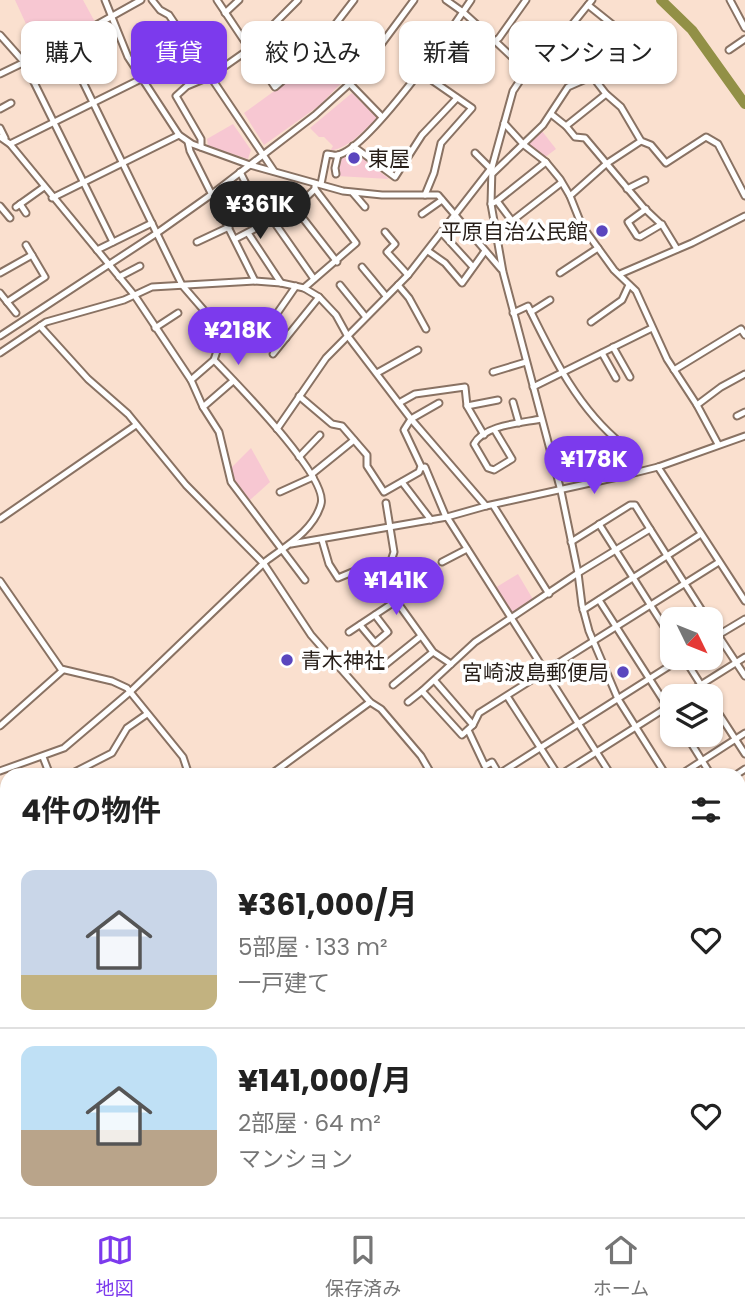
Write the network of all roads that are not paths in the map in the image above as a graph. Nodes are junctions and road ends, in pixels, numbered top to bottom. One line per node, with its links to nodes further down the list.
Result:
1 (105, 0): 16 (street)
2 (141, 0): 16 (street)
3 (152, 0): 18 (street)
4 (217, 0): 15 (street)
5 (239, 0): 15 (street)
6 (298, 0): 19 (street)
7 (354, 0): 20 (street)
8 (414, 0): 27 (street)
9 (446, 0): 14 (street)
10 (471, 0): 14 (street)
11 (526, 0): 30 (street)
12 (730, 0): 25 (street)
13 (590, 3): 23 (street); 24 (street)
14 (463, 12): 21 (street); 22 (street)
15 (225, 13): 29 (street)
16 (113, 16): 17 (street); 34 (street)
17 (104, 21)
18 (172, 21)
19 (277, 21)
20 (338, 21)
21 (457, 21)
22 (473, 21)
23 (575, 21)
24 (609, 21)
25 (745, 27)
26 (0, 35): 33 (street)
27 (385, 38)
28 (745, 38): 31 (street)
29 (241, 39)
30 (495, 41): 32 (street)
31 (729, 50)
32 (509, 54)
33 (21, 59)
34 (131, 61)
35 (21, 64): 36 (street)
36 (0, 74)
37 (35, 84): 56 (street)
38 (84, 84): 52 (street)
39 (131, 84): 52 (street)
40 (147, 84): 60 (street)
41 (192, 84): 66 (street)
42 (216, 84): 68 (street)
43 (410, 84): 55 (street)
44 (437, 84): 50 (street)
45 (519, 84): 57 (street)
46 (576, 84): 54 (street)
47 (599, 84): 49 (street)
48 (350, 85): 55 (street); 68 (street)
49 (606, 94): 58 (street); 62 (street)
50 (457, 98): 65 (street); 86 (street)
51 (11, 103): 53 (street)
52 (93, 103): 56 (street); 71 (street)
53 (0, 109)
54 (551, 114): 58 (street); 64 (street)
55 (382, 117): 65 (street)
56 (54, 122): 61 (street); 79 (street)
57 (504, 123): 64 (street); 74 (street)
58 (566, 126): 72 (street)
59 (0, 128): 61 (street)
60 (179, 135): 63 (street); 71 (street)
61 (5, 141): 82 (street)
62 (641, 141): 72 (street); 88 (street)
63 (188, 142): 66 (street); 85 (street)
64 (524, 145): 70 (street); 74 (street)
65 (353, 146): 69 (street)
66 (201, 147): 73 (street)
67 (475, 153): 74 (street)
68 (263, 155): 73 (street); 75 (street)
69 (338, 155): 77 (street); 81 (street)
70 (546, 162): 80 (street); 91 (street)
71 (123, 163): 79 (street); 102 (street)
72 (606, 164): 83 (street); 87 (street)
73 (250, 165): 75 (street); 76 (street)
74 (492, 170): 91 (street); 98 (street)
75 (274, 171): 81 (street)
76 (240, 172): 85 (street); 101 (street)
77 (336, 173)
78 (645, 180): 83 (street)
79 (83, 182): 89 (street); 110 (street)
80 (561, 183): 87 (street); 91 (street)
81 (317, 185): 84 (street); 94 (street); 119 (street)
82 (44, 187): 89 (street); 96 (street)
83 (627, 189): 95 (street)
84 (353, 193): 86 (street); 93 (street)
85 (212, 194): 104 (street); 106 (street)
86 (425, 195): 90 (street)
87 (570, 196): 113 (street)
88 (745, 196)
89 (52, 198): 115 (street)
90 (442, 200): 97 (street); 98 (street)
91 (494, 202): 124 (street)
92 (0, 206): 100 (street)
93 (365, 207)
94 (295, 208): 101 (street); 119 (street)
95 (646, 209): 103 (street); 103 (street)
96 (26, 213)
97 (422, 214)
98 (455, 216): 108 (street); 117 (street)
99 (745, 216): 114 (street)
100 (10, 218)
101 (269, 221): 107 (street); 130 (street)
102 (152, 223): 106 (street); 110 (street)
103 (662, 224): 114 (street)
104 (229, 227): 109 (street); 111 (street)
105 (385, 232): 128 (street)
106 (157, 233): 120 (street); 133 (street)
107 (248, 233): 109 (street); 132 (street)
108 (442, 233): 116 (street); 123 (street)
109 (235, 239): 131 (street)
110 (113, 242): 115 (street)
111 (197, 242)
112 (26, 245): 118 (street)
113 (598, 248): 125 (street); 127 (street)
114 (677, 249): 127 (street)
115 (97, 250): 120 (street)
116 (428, 251): 123 (street); 128 (street)
117 (485, 251): 123 (street); 124 (street)
118 (32, 255): 126 (street); 144 (street)
119 (337, 262): 130 (street)
120 (108, 264): 129 (street); 159 (street)
121 (140, 266): 129 (street)
122 (362, 267): 141 (street)
123 (473, 267)
124 (503, 272): 148 (street)
125 (560, 273)
126 (0, 274)
127 (620, 274): 136 (street)
128 (408, 275): 135 (street)
129 (119, 277): 140 (street)
130 (314, 279): 138 (street)
131 (255, 281): 132 (street); 133 (street)
132 (281, 283): 137 (street)
133 (182, 285): 140 (street); 149 (street)
134 (340, 285): 150 (street)
135 (398, 285): 141 (street); 156 (street)
136 (629, 285): 152 (street); 155 (street)
137 (296, 286): 138 (street); 160 (street)
138 (303, 288): 142 (street)
139 (0, 293): 144 (street)
140 (135, 296): 153 (street); 154 (street)
141 (386, 296): 150 (street)
142 (319, 297): 157 (street); 160 (street)
143 (550, 300): 145 (street)
144 (7, 302): 146 (street)
145 (531, 312): 148 (street); 171 (street)
146 (16, 313)
147 (178, 313): 154 (street)
148 (513, 313): 167 (street)
149 (208, 315)
150 (365, 316): 157 (street)
151 (238, 319): 166 (street)
152 (591, 322)
153 (40, 326): 163 (street); 191 (street)
154 (155, 328): 175 (street)
155 (652, 328): 161 (street); 168 (street)
156 (425, 329)
157 (347, 335): 170 (street); 178 (street)
158 (745, 335): 168 (street)
159 (0, 336)
160 (286, 338): 165 (street)
161 (613, 347): 164 (street); 173 (street)
162 (418, 350): 170 (street)
163 (0, 353)
164 (601, 353): 171 (street); 174 (street)
165 (273, 354)
166 (214, 360): 175 (street); 176 (street)
167 (526, 362): 169 (street); 177 (street)
168 (674, 370): 183 (street)
169 (493, 372)
170 (377, 373): 181 (street)
171 (562, 373): 177 (street); 199 (street)
172 (745, 374): 183 (street)
173 (630, 377)
174 (616, 378)
175 (191, 380): 185 (street)
176 (233, 381): 185 (street); 192 (street)
177 (533, 387): 189 (street)
178 (299, 396): 192 (street); 197 (street)
179 (498, 400): 184 (street)
180 (513, 402): 190 (street)
181 (399, 403): 184 (street); 188 (street)
182 (439, 403): 188 (street)
183 (697, 405): 198 (street)
184 (467, 406): 195 (street)
185 (204, 407): 219 (street)
186 (745, 412): 187 (street)
187 (737, 416)
188 (411, 419): 202 (street); 208 (street)
189 (541, 419): 190 (street); 205 (street)
190 (519, 423): 193 (street)
191 (136, 425): 210 (street); 226 (street)
192 (277, 429): 200 (street)
193 (494, 429): 195 (street); 195 (street)
194 (320, 435): 200 (street)
195 (484, 435)
196 (745, 436): 198 (street)
197 (354, 440): 203 (street); 204 (street)
198 (718, 444): 201 (street)
199 (623, 445)
200 (299, 457): 203 (street)
201 (658, 467): 205 (street); 215 (street)
202 (421, 468): 204 (street); 209 (street)
203 (313, 476): 206 (street); 218 (street)
204 (402, 482): 211 (street)
205 (561, 491): 208 (street); 217 (street)
206 (280, 492)
207 (386, 503): 213 (street)
208 (489, 505): 209 (street); 233 (street)
209 (447, 517): 211 (street); 220 (street)
210 (0, 519)
211 (431, 520): 213 (street)
212 (599, 524): 214 (street); 217 (street); 221 (street)
213 (391, 528): 216 (street); 223 (street)
214 (650, 529): 221 (street); 222 (street)
215 (701, 534): 222 (street); 225 (street)
216 (322, 540): 218 (street); 223 (street)
217 (572, 542): 227 (street)
218 (291, 544): 219 (street)
219 (282, 549): 226 (street); 230 (street)
220 (467, 549): 224 (street); 241 (street)
221 (616, 551): 227 (street); 228 (street)
222 (667, 556): 228 (street); 232 (street)
223 (390, 562): 235 (street)
224 (442, 562)
225 (719, 562): 232 (street); 236 (street)
226 (264, 564): 264 (street); 269 (street)
227 (578, 573): 233 (street); 239 (street)
228 (633, 578): 234 (street); 237 (street)
229 (429, 579): 235 (street)
230 (305, 580)
231 (0, 581): 256 (street)
232 (685, 584): 237 (street); 238 (street)
233 (549, 594): 241 (street)
234 (599, 600): 239 (street); 245 (street)
235 (397, 601): 240 (street); 248 (street)
236 (745, 601)
237 (651, 606): 243 (street); 245 (street)
238 (700, 607)
239 (583, 610): 250 (street)
240 (375, 615): 244 (street); 244 (street)
241 (510, 618): 254 (street); 258 (street)
242 (745, 619): 247 (street)
243 (660, 620)
244 (360, 625): 246 (street)
245 (617, 628): 250 (street); 260 (street)
246 (349, 632)
247 (723, 633)
248 (421, 636): 251 (street); 255 (street)
249 (723, 642): 253 (street)
250 (594, 643): 258 (street); 268 (street)
251 (433, 652): 254 (street); 263 (street)
252 (745, 657): 253 (street)
253 (736, 663): 259 (street); 262 (street)
254 (451, 664): 261 (street)
255 (380, 669)
256 (63, 670): 264 (street); 275 (street)
257 (664, 670): 260 (street)
258 (545, 673): 267 (street); 274 (street)
259 (745, 676)
260 (650, 679): 266 (street); 268 (street)
261 (435, 681): 265 (street); 276 (street)
262 (703, 684)
263 (393, 685)
264 (131, 691): 272 (street); 284 (street)
265 (422, 691): 270 (street); 276 (street)
266 (660, 692)
267 (507, 696): 276 (street); 281 (street)
268 (618, 699): 274 (street); 277 (street)
269 (370, 702): 290 (street); 291 (street)
270 (408, 702)
271 (660, 711): 277 (street)
272 (147, 714): 288 (street); 289 (street)
273 (723, 721): 279 (street)
274 (578, 724): 281 (street); 282 (street)
275 (0, 726)
276 (471, 727): 292 (street)
277 (635, 727): 282 (street); 297 (street)
278 (745, 733): 279 (street)
279 (735, 740): 283 (street); 285 (street)
280 (693, 747): 285 (street)
281 (540, 748): 293 (street); 294 (street)
282 (596, 752): 295 (street); 296 (street)
283 (745, 754)
284 (43, 757): 286 (street); 287 (street)
285 (702, 761): 298 (street); 299 (street)
286 (9, 768)
287 (47, 768)
288 (83, 768)
289 (187, 768)
290 (280, 768)
291 (428, 768)
292 (496, 768)
293 (508, 768)
294 (554, 768)
295 (570, 768)
296 (606, 768)
297 (661, 768)
298 (691, 768)
299 (706, 768)

